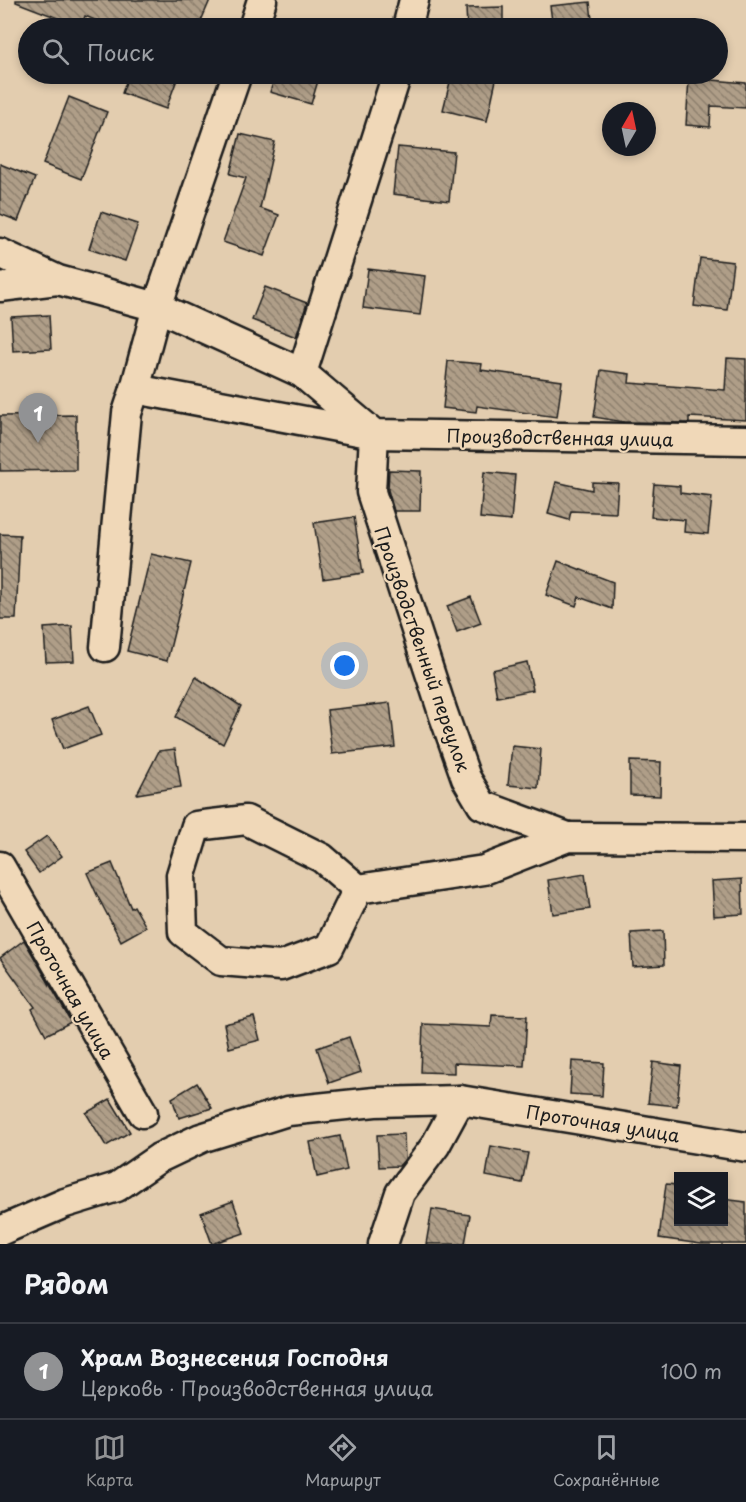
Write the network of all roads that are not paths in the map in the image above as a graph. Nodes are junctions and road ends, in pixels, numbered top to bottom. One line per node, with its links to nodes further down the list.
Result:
1 (262, 0): 3 (street)
2 (414, 0): 4 (street)
3 (256, 18)
4 (410, 18)
5 (234, 84): 10 (street)
6 (394, 84): 11 (street)
7 (0, 253): 8 (street)
8 (58, 280): 9 (street); 10 (street)
9 (0, 287)
10 (157, 307): 11 (street); 12 (street)
11 (302, 373): 13 (street)
12 (135, 389): 13 (street, Производственная улица); 15 (street)
13 (374, 434): 14 (street, Производственная улица); 16 (street, Производственный переулок)
14 (746, 440)
15 (105, 647)
16 (568, 837): 17 (street); 19 (street)
17 (746, 838)
18 (0, 866): 21 (street, Проточная улица)
19 (358, 889): 19 (street)
20 (460, 1100): 22 (street, Проточная улица); 23 (street, Проточная улица); 24 (street)
21 (143, 1113)
22 (746, 1147)
23 (0, 1231)
24 (383, 1244)

